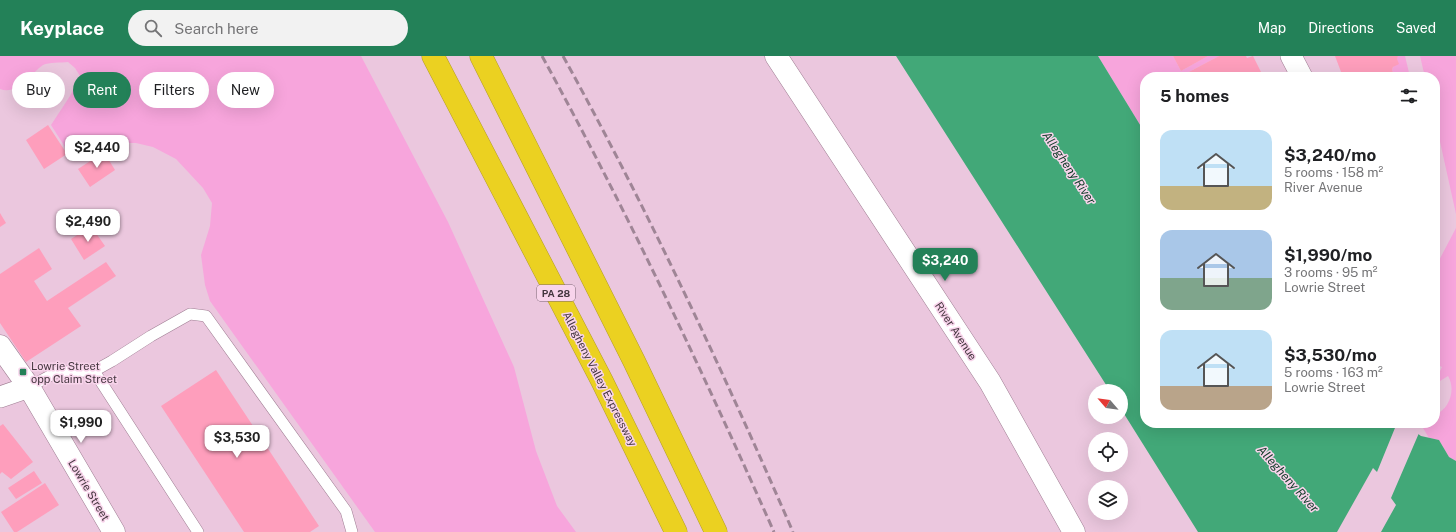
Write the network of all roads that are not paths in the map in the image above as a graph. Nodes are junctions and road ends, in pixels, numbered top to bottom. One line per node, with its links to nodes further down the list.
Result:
1 (433, 56): 13 (highway, Allegheny Valley Expressway / PA 28)
2 (481, 56): 14 (highway)
3 (776, 56): 15 (street, River Avenue)
4 (1291, 56): 5 (street)
5 (1299, 72)
6 (0, 346): 8 (street, Lowrie Street)
7 (94, 371): 8 (lane); 11 (lane); 12 (lane)
8 (29, 388): 9 (street); 10 (street, Lowrie Street)
9 (0, 397)
10 (114, 532)
11 (198, 532)
12 (352, 532)
13 (676, 532)
14 (716, 532)
15 (1074, 532)

